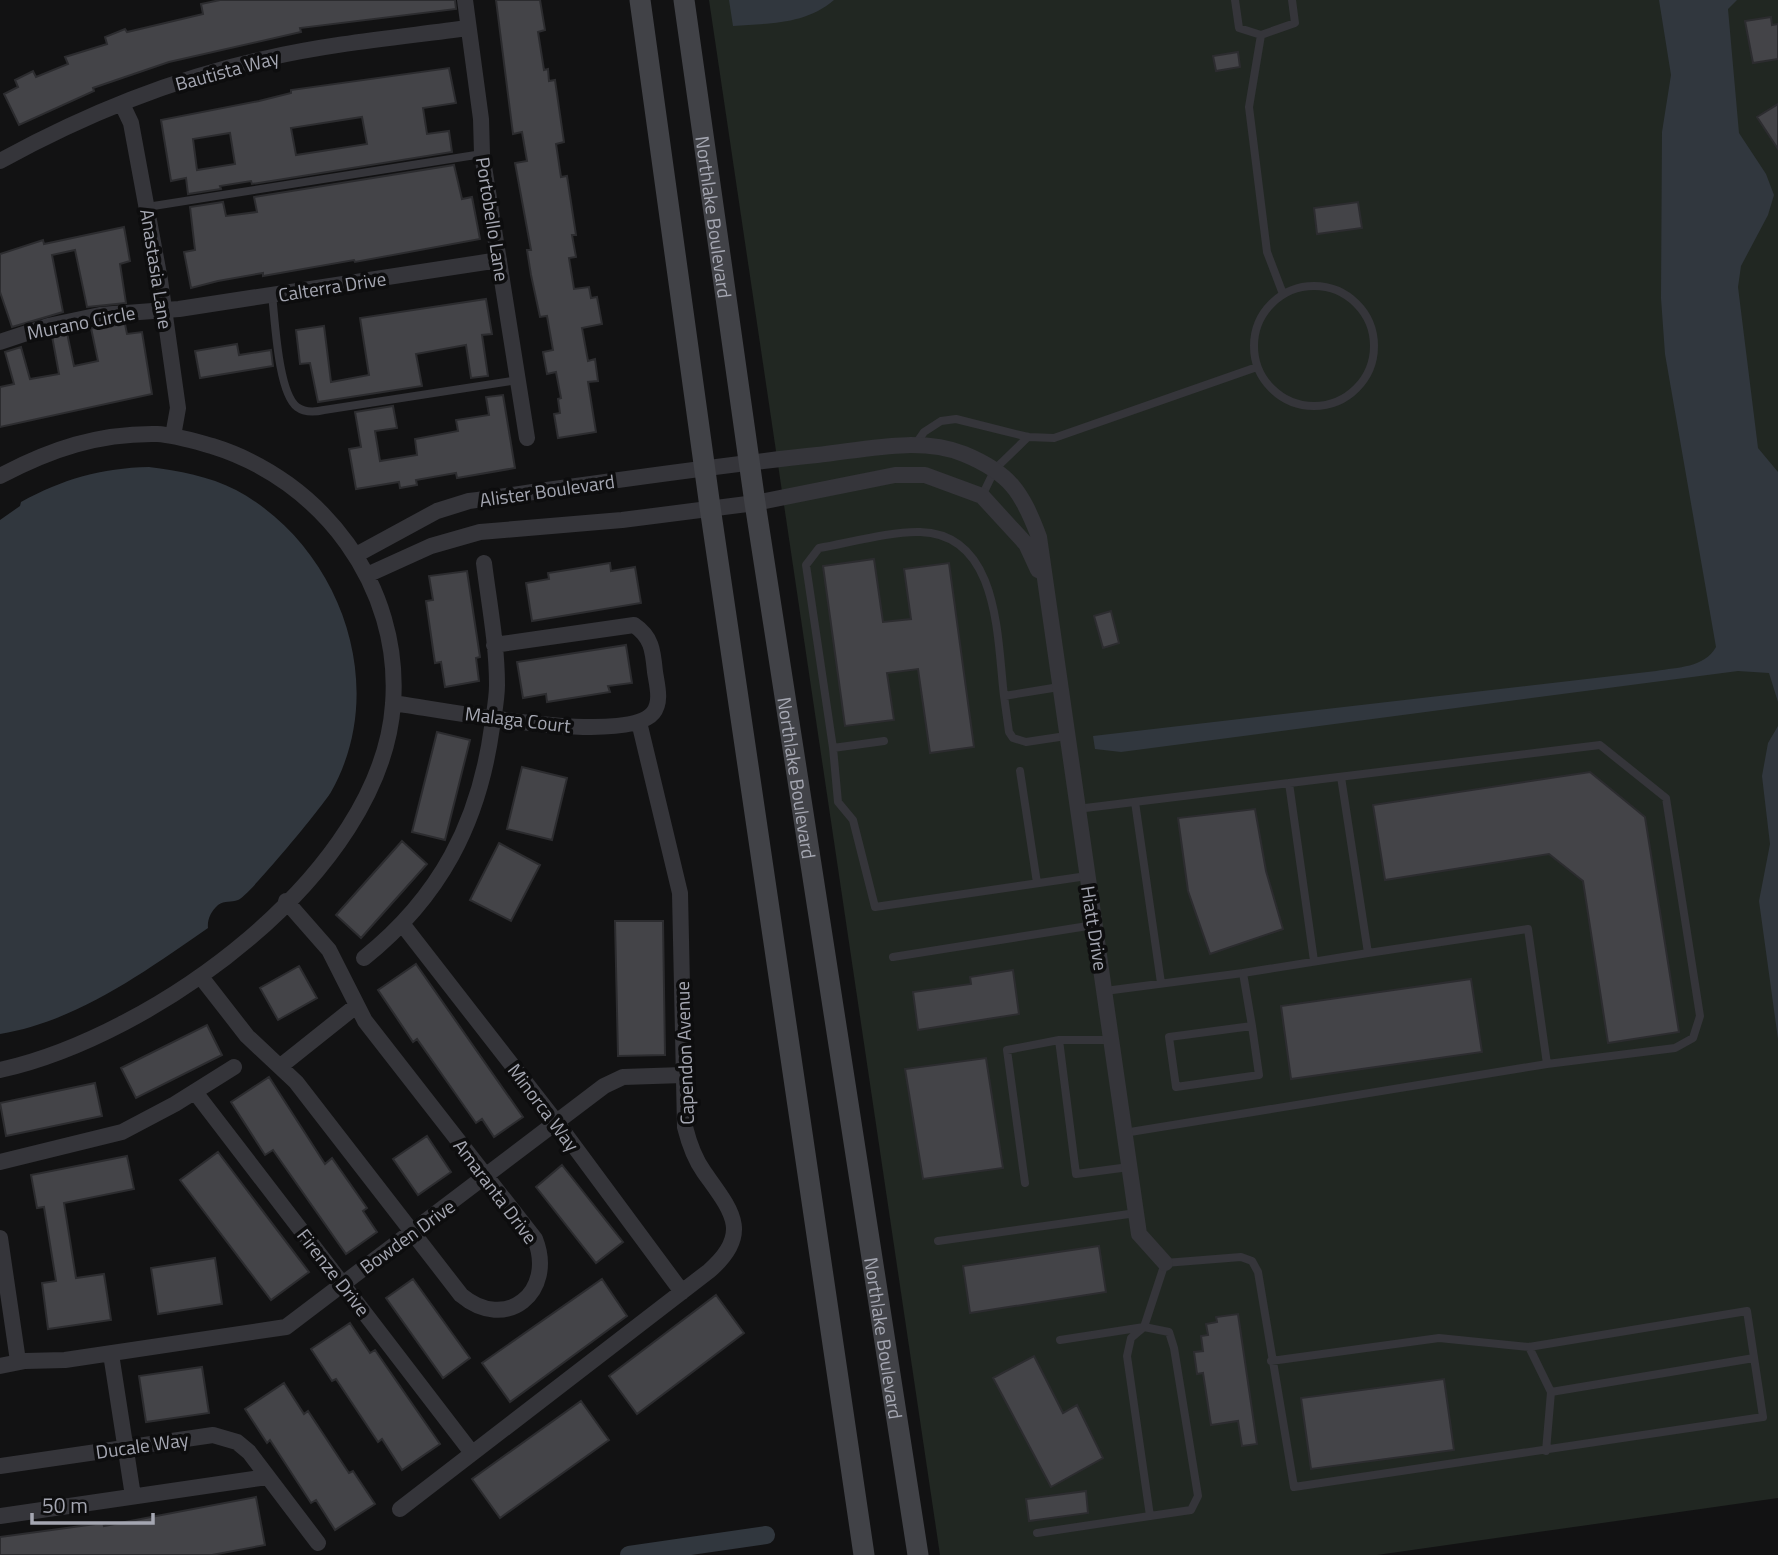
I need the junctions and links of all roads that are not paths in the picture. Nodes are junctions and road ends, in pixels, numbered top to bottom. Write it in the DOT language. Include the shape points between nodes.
graph roads {
  1 [pos="465,0"];
  2 [pos="640,0"];
  3 [pos="684,0"];
  4 [pos="1235,0"];
  5 [pos="1292,0"];
  6 [pos="468,28"];
  7 [pos="1261,35"];
  8 [pos="122,104"];
  9 [pos="482,154"];
  10 [pos="0,161"];
  11 [pos="147,207"];
  12 [pos="499,260"];
  13 [pos="1283,294"];
  14 [pos="272,295"];
  15 [pos="164,310"];
  16 [pos="0,342"];
  17 [pos="1257,367"];
  18 [pos="518,380"];
  19 [pos="173,436"];
  20 [pos="1028,437"];
  21 [pos="527,438"];
  22 [pos="915,445"];
  23 [pos="749,462"];
  24 [pos="705,469"];
  25 [pos="995,469"];
  26 [pos="0,476"];
  27 [pos="982,496"];
  28 [pos="755,503"];
  29 [pos="710,507"];
  30 [pos="484,563"];
  31 [pos="362,564"];
  32 [pos="1044,583"];
  33 [pos="494,645"];
  34 [pos="1059,687"];
  35 [pos="1004,696"];
  36 [pos="393,703"];
  37 [pos="493,716"];
  38 [pos="639,722"];
  39 [pos="1066,736"];
  40 [pos="884,741"];
  41 [pos="833,748"];
  42 [pos="1020,772"];
  43 [pos="1341,777"];
  44 [pos="1289,783"];
  45 [pos="1135,802"];
  46 [pos="1077,809"];
  47 [pos="1087,876"];
  48 [pos="1037,883"];
  49 [pos="286,901"];
  50 [pos="403,925"];
  51 [pos="1094,925"];
  52 [pos="1368,953"];
  53 [pos="893,957"];
  54 [pos="364,958"];
  55 [pos="1314,961"];
  56 [pos="1243,973"];
  57 [pos="201,977"];
  58 [pos="1161,984"];
  59 [pos="1105,991"];
  60 [pos="356,1006"];
  61 [pos="1252,1026"];
  62 [pos="1059,1040"];
  63 [pos="1111,1040"];
  64 [pos="282,1065"];
  65 [pos="1547,1065"];
  66 [pos="234,1067"];
  67 [pos="0,1070"];
  68 [pos="683,1075"];
  69 [pos="195,1092"];
  70 [pos="557,1123"];
  71 [pos="1124,1133"];
  72 [pos="0,1162"];
  73 [pos="1129,1167"];
  74 [pos="487,1177"];
  75 [pos="1025,1183"];
  76 [pos="1136,1213"];
  77 [pos="413,1233"];
  78 [pos="0,1238"];
  79 [pos="938,1241"];
  80 [pos="1165,1263"];
  81 [pos="343,1282"];
  82 [pos="682,1292"];
  83 [pos="1144,1327"];
  84 [pos="1060,1340"];
  85 [pos="1529,1347"];
  86 [pos="111,1354"];
  87 [pos="1754,1358"];
  88 [pos="1271,1361"];
  89 [pos="18,1362"];
  90 [pos="0,1366"];
  91 [pos="1551,1392"];
  92 [pos="126,1448"];
  93 [pos="1546,1451"];
  94 [pos="472,1453"];
  95 [pos="0,1466"];
  96 [pos="267,1477"];
  97 [pos="133,1496"];
  98 [pos="400,1509"];
  99 [pos="0,1516"];
  100 [pos="1150,1516"];
  101 [pos="1037,1533"];
  102 [pos="318,1543"];
  103 [pos="864,1555"];
  104 [pos="918,1555"];
  1 -- 6 [label="street, Portobello Lane"];
  2 -- 24 [label="main road"];
  3 -- 23 [label="main road, Northlake Boulevard"];
  4 -- 7 [label="lane" via="1239,28"];
  5 -- 7 [label="lane" via="1295,23"];
  6 -- 8 [label="street, Bautista Way" via="269,57"];
  6 -- 9 [label="street, Portobello Lane"];
  7 -- 13 [label="lane" via="1249,107 1267,252"];
  8 -- 10 [label="street, Bautista Way"];
  8 -- 11 [label="street, Anastasia Lane" via="131,122"];
  9 -- 11 [label="lane"];
  9 -- 12 [label="street, Portobello Lane"];
  11 -- 15 [label="street, Anastasia Lane"];
  12 -- 14 [label="street, Calterra Drive"];
  12 -- 18 [label="street, Portobello Lane"];
  13 -- 17 [label="lane" via="1263,314 1255,334"];
  13 -- 17 [label="lane" via="1314,286 1333,289 1354,302 1373,338 1371,363 1361,383 1344,398 1310,407 1281,397"];
  14 -- 15 [label="street, Calterra Drive"];
  14 -- 18 [label="lane" via="286,390 296,407 304,410 324,411"];
  15 -- 16 [label="street, Murano Circle" via="74,320"];
  15 -- 19 [label="street, Anastasia Lane" via="178,408"];
  17 -- 20 [label="lane" via="1054,438"];
  18 -- 21 [label="street, Portobello Lane"];
  19 -- 26 [label="street" via="137,435 77,443 42,454"];
  19 -- 31 [label="street" via="234,454 293,486 331,522"];
  20 -- 22 [label="lane" via="956,419 940,421"];
  20 -- 25 [label="lane"];
  22 -- 23 [label="street, Hiatt Drive"];
  22 -- 25 [label="street, Hiatt Drive" via="962,453"];
  23 -- 24 [label="street, Alister Boulevard"];
  23 -- 28 [label="main road, Northlake Boulevard"];
  24 -- 29 [label="main road"];
  24 -- 31 [label="street, Alister Boulevard" via="452,505"];
  25 -- 27 [label="lane"];
  25 -- 32 [label="street, Hiatt Drive" via="1010,480 1027,505 1039,537"];
  27 -- 28 [label="street, Hiatt Drive" via="925,475 895,475"];
  27 -- 32 [label="street, Hiatt Drive" via="1026,544"];
  28 -- 29 [label="street, Alister Boulevard"];
  28 -- 104 [label="main road, Northlake Boulevard"];
  29 -- 31 [label="street, Alister Boulevard" via="480,532"];
  29 -- 103 [label="main road"];
  30 -- 33 [label="street"];
  31 -- 36 [label="street" via="387,630"];
  32 -- 34 [label="street, Hiatt Drive"];
  33 -- 37 [label="street" via="497,688"];
  33 -- 38 [label="street" via="634,625 650,641 658,694 655,710"];
  34 -- 35 [label="lane"];
  34 -- 39 [label="street, Hiatt Drive"];
  35 -- 39 [label="lane" via="1013,738 1026,742"];
  35 -- 41 [label="lane" via="990,587 965,550 942,536 919,532 819,548 806,565"];
  36 -- 37 [label="street, Malaga Court"];
  36 -- 49 [label="street" via="384,754 365,800 331,853"];
  37 -- 38 [label="street, Malaga Court" via="555,727"];
  37 -- 50 [label="street" via="480,788 458,845 428,895"];
  38 -- 68 [label="street, Capendon Avenue" via="680,893"];
  39 -- 46 [label="street, Hiatt Drive"];
  40 -- 41 [label="lane"];
  41 -- 48 [label="lane" via="838,802 853,820 874,907"];
  42 -- 48 [label="lane"];
  43 -- 44 [label="lane"];
  43 -- 52 [label="lane"];
  43 -- 65 [label="lane" via="1600,745 1666,798 1700,1016 1693,1038 1675,1048"];
  44 -- 45 [label="lane"];
  44 -- 55 [label="lane"];
  45 -- 46 [label="lane"];
  45 -- 58 [label="lane"];
  46 -- 47 [label="street, Hiatt Drive"];
  47 -- 48 [label="lane"];
  47 -- 51 [label="street, Hiatt Drive"];
  49 -- 57 [label="street"];
  49 -- 60 [label="street, Amaranta Drive" via="329,950"];
  50 -- 54 [label="street"];
  50 -- 70 [label="street, Minorca Way"];
  51 -- 53 [label="lane"];
  51 -- 59 [label="street, Hiatt Drive"];
  52 -- 55 [label="lane"];
  52 -- 65 [label="lane" via="1528,929"];
  55 -- 56 [label="lane"];
  56 -- 58 [label="lane"];
  56 -- 61 [label="lane"];
  57 -- 64 [label="street, Amaranta Drive" via="247,1036"];
  57 -- 67 [label="street" via="122,1025 63,1052"];
  58 -- 59 [label="lane"];
  59 -- 63 [label="street, Hiatt Drive"];
  60 -- 64 [label="street"];
  60 -- 74 [label="street, Amaranta Drive"];
  61 -- 61 [label="lane" via="1168,1037 1176,1087 1259,1076"];
  62 -- 63 [label="lane"];
  62 -- 73 [label="lane" via="1076,1174"];
  62 -- 75 [label="lane" via="1007,1050"];
  63 -- 71 [label="street, Hiatt Drive"];
  64 -- 77 [label="street, Amaranta Drive"];
  65 -- 71 [label="lane"];
  66 -- 69 [label="street"];
  68 -- 70 [label="street, Bowden Drive" via="613,1080"];
  68 -- 82 [label="street, Capendon Avenue" via="688,1141 730,1207 735,1229 721,1261"];
  69 -- 72 [label="street" via="122,1132"];
  69 -- 81 [label="street, Firenze Drive"];
  70 -- 74 [label="street, Bowden Drive"];
  70 -- 82 [label="street, Minorca Way"];
  71 -- 73 [label="street, Hiatt Drive"];
  73 -- 76 [label="street, Hiatt Drive"];
  74 -- 77 [label="street, Bowden Drive"];
  74 -- 77 [label="street, Amaranta Drive" via="539,1248 539,1278 520,1303 491,1310 472,1304"];
  76 -- 79 [label="lane"];
  76 -- 80 [label="street, Hiatt Drive" via="1139,1234"];
  77 -- 81 [label="street, Bowden Drive"];
  78 -- 89 [label="street"];
  80 -- 83 [label="lane"];
  80 -- 88 [label="lane" via="1241,1257 1252,1261 1258,1272"];
  81 -- 86 [label="street, Bowden Drive" via="286,1327"];
  81 -- 94 [label="street, Firenze Drive"];
  82 -- 94 [label="street, Capendon Avenue"];
  83 -- 84 [label="lane"];
  83 -- 100 [label="lane" via="1131,1338 1127,1356"];
  83 -- 100 [label="lane" via="1168,1332 1174,1348 1198,1496 1191,1510"];
  85 -- 87 [label="lane" via="1747,1311"];
  85 -- 88 [label="lane" via="1440,1338"];
  85 -- 91 [label="lane"];
  86 -- 89 [label="street, Bowden Drive"];
  86 -- 92 [label="street"];
  87 -- 91 [label="lane"];
  87 -- 93 [label="lane" via="1763,1417"];
  88 -- 93 [label="lane" via="1294,1487"];
  89 -- 90 [label="street, Bowden Drive"];
  91 -- 93 [label="lane"];
  92 -- 95 [label="street, Ducale Way"];
  92 -- 96 [label="street, Ducale Way" via="224,1436 248,1452"];
  92 -- 97 [label="street"];
  94 -- 98 [label="street, Capendon Avenue"];
  96 -- 97 [label="street"];
  96 -- 102 [label="street, Ducale Way"];
  97 -- 99 [label="street"];
  100 -- 101 [label="lane"];
}
